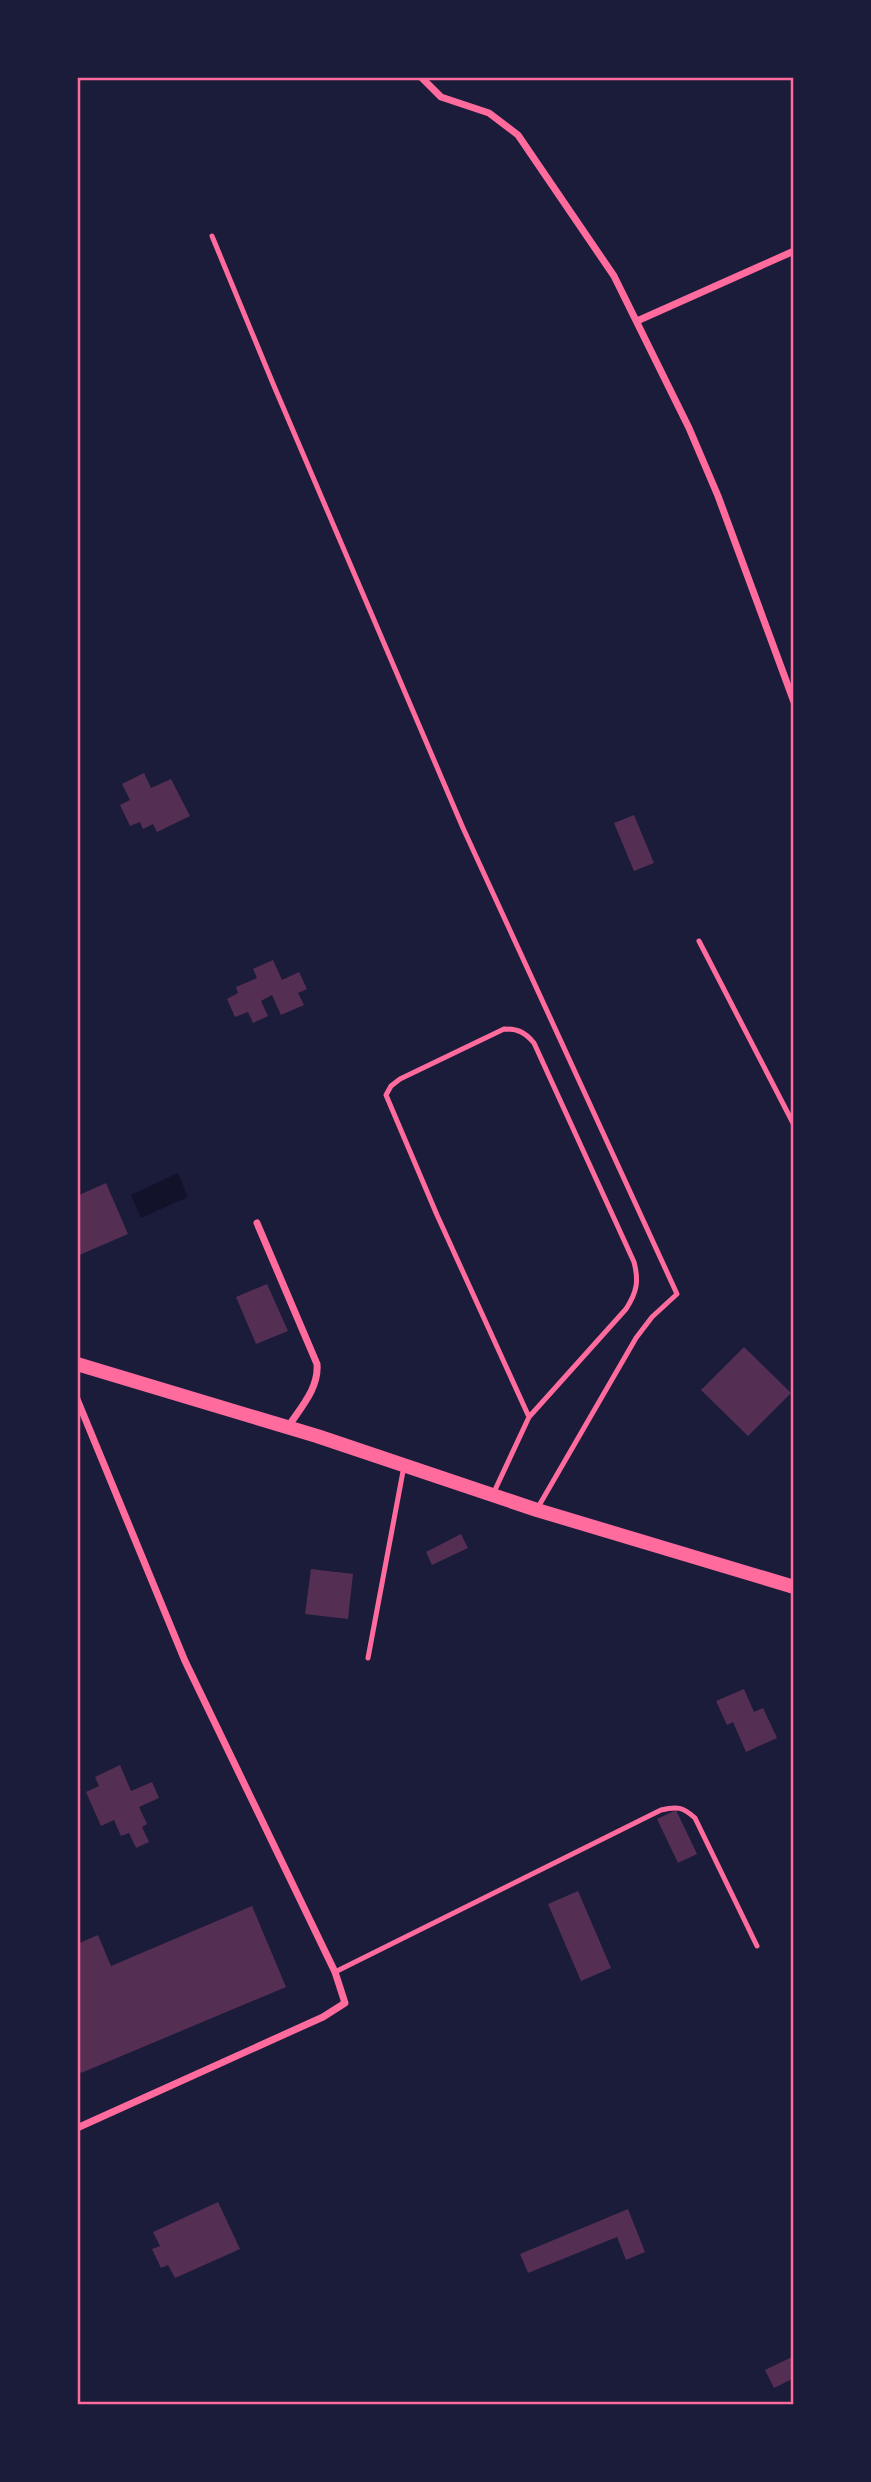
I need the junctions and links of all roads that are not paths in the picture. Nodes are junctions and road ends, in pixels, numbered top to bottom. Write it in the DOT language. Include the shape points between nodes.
graph roads {
  1 [pos="421,77"];
  2 [pos="212,236"];
  3 [pos="794,251"];
  4 [pos="637,321"];
  5 [pos="794,702"];
  6 [pos="699,941"];
  7 [pos="794,1125"];
  8 [pos="257,1223"];
  9 [pos="77,1364"];
  10 [pos="77,1399"];
  11 [pos="529,1417"];
  12 [pos="288,1427"];
  13 [pos="404,1466"];
  14 [pos="493,1495"];
  15 [pos="537,1510"];
  16 [pos="794,1587"];
  17 [pos="368,1658"];
  18 [pos="757,1946"];
  19 [pos="335,1972"];
  20 [pos="77,2128"];
  1 -- 4 [label="street" via="441,97 489,113 518,135 614,276"];
  2 -- 15 [label="lane" via="463,828 677,1294 636,1338"];
  3 -- 4 [label="street"];
  4 -- 5 [label="street" via="718,496"];
  6 -- 7 [label="lane"];
  8 -- 12 [label="street" via="317,1364 313,1388"];
  9 -- 12 [label="main road"];
  10 -- 19 [label="street" via="185,1661"];
  11 -- 11 [label="lane" via="626,1309 636,1294 638,1278 534,1043 516,1029 504,1029 400,1079 386,1095"];
  11 -- 14 [label="lane"];
  12 -- 13 [label="main road"];
  13 -- 14 [label="main road"];
  13 -- 17 [label="lane"];
  14 -- 15 [label="main road"];
  15 -- 16 [label="main road"];
  18 -- 19 [label="lane" via="695,1818 675,1806"];
  19 -- 20 [label="street" via="345,2003 335,2010"];
}
